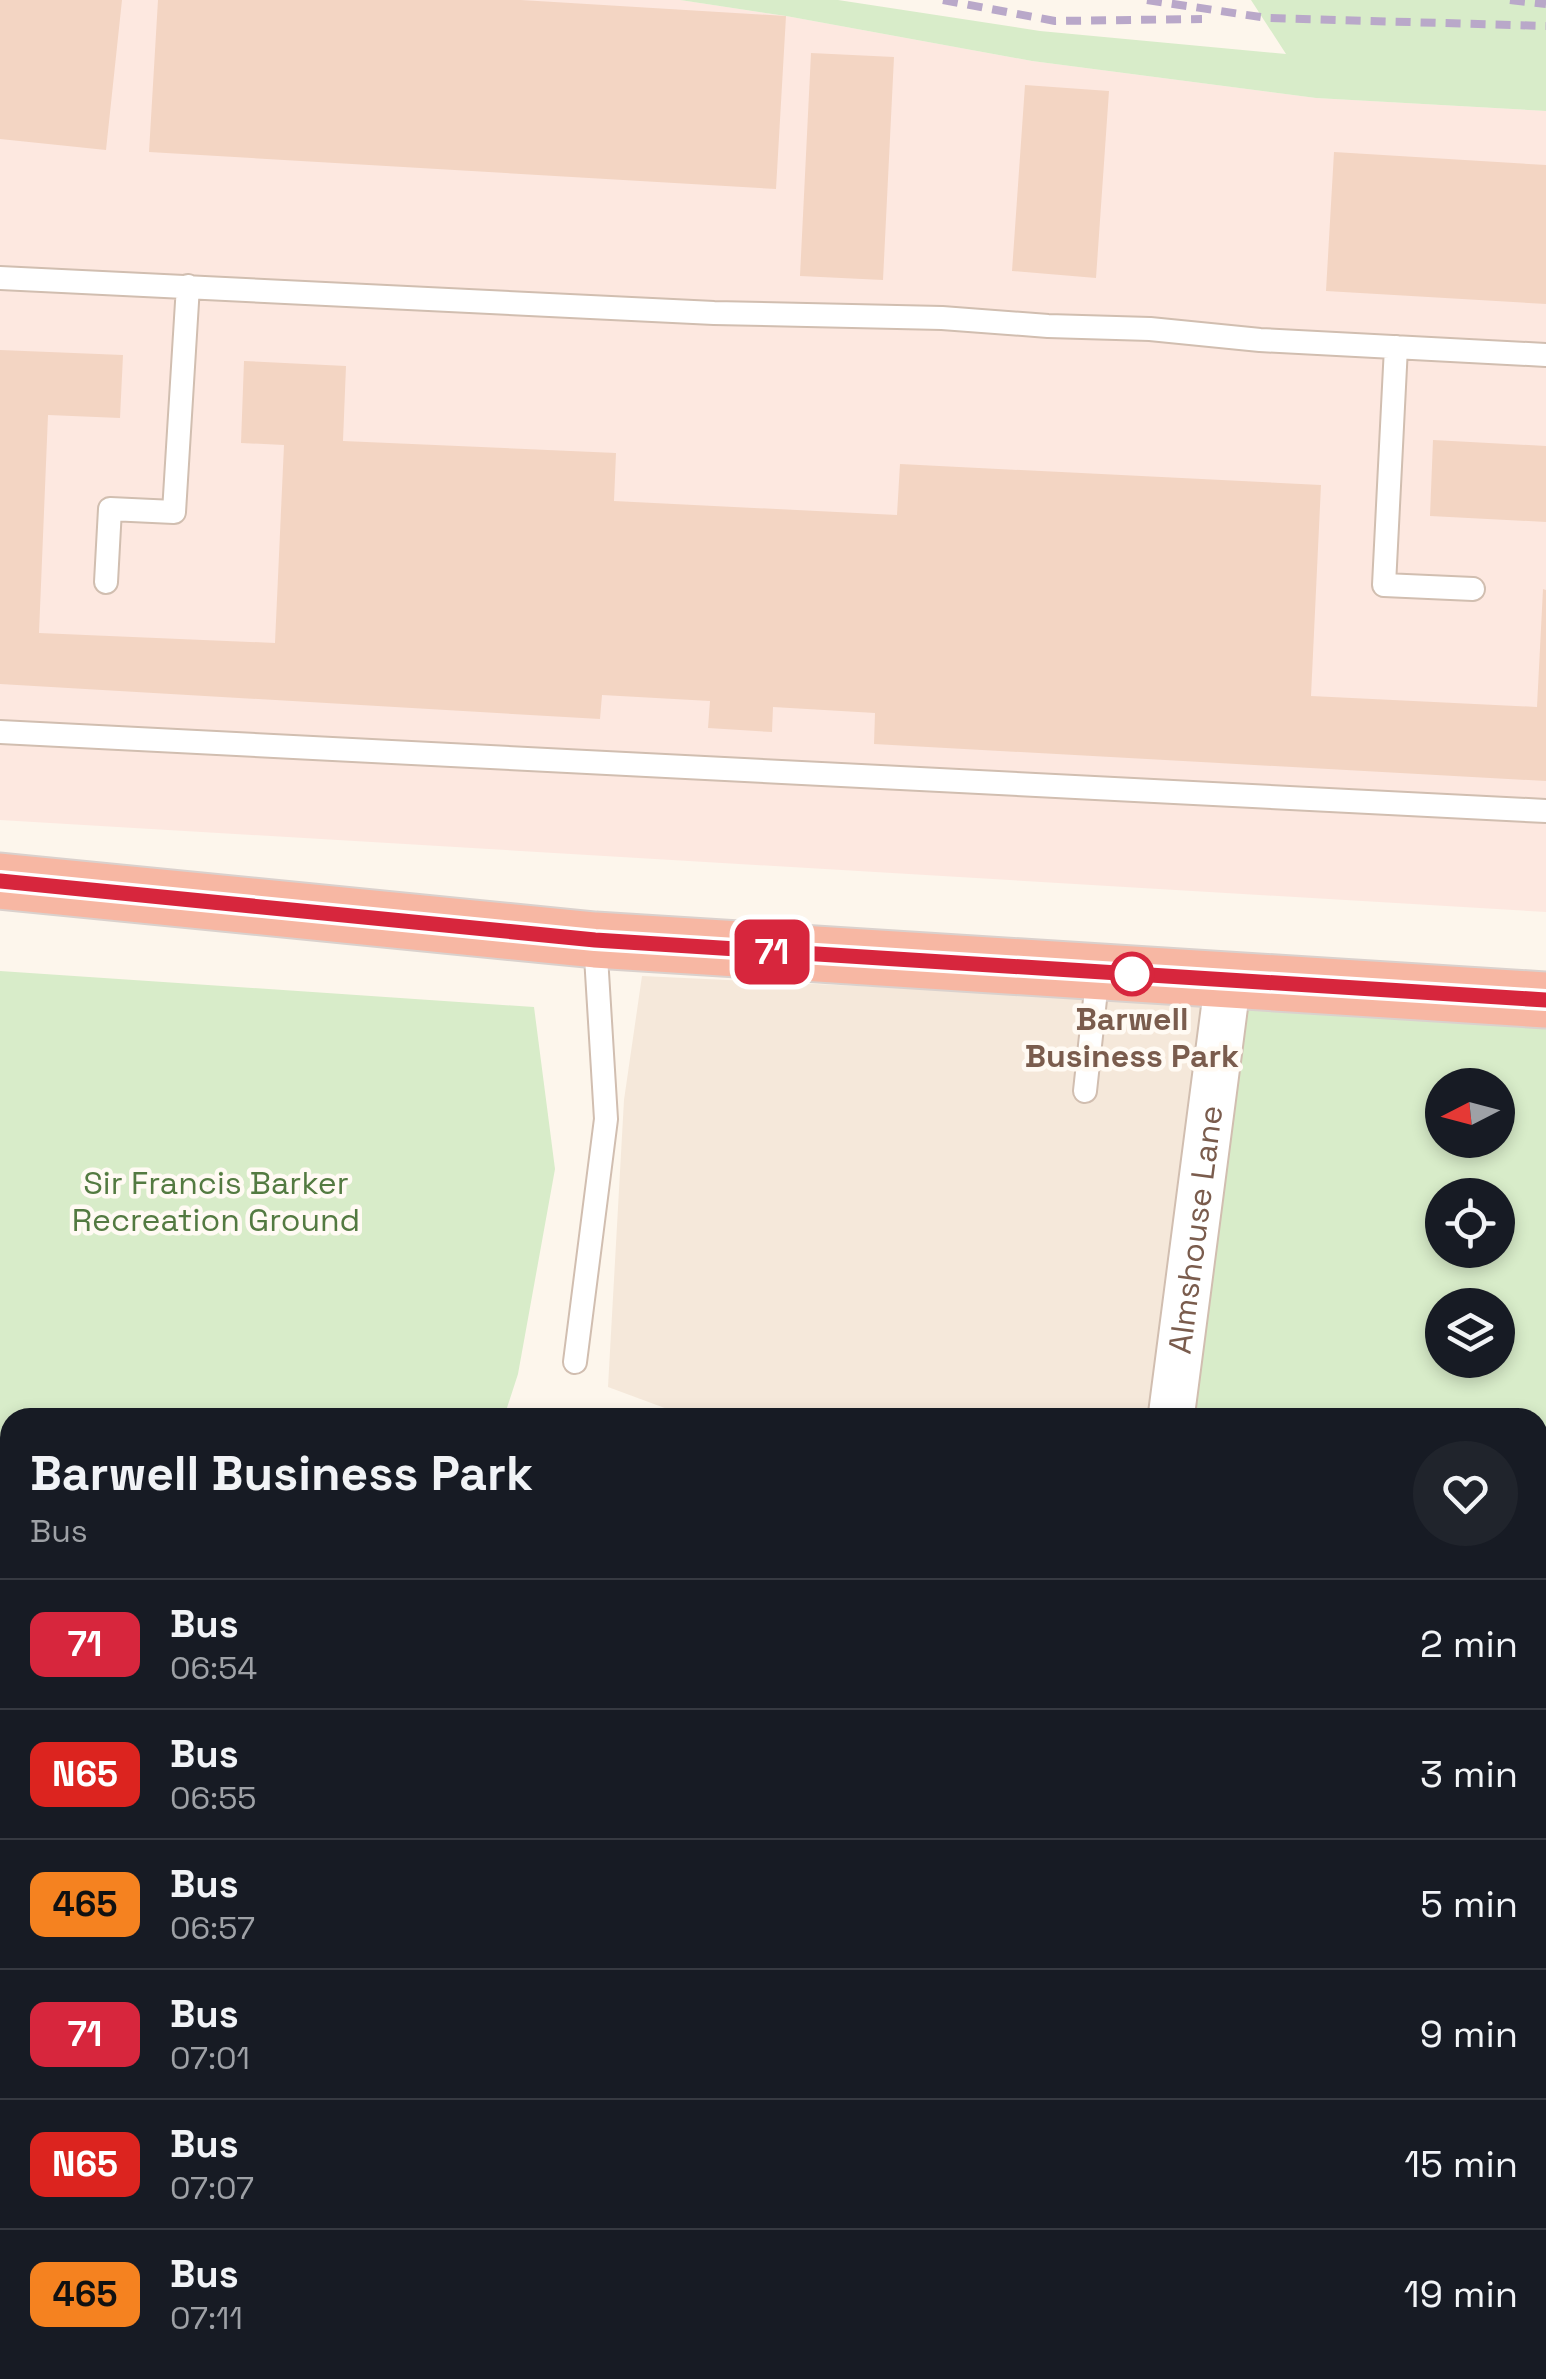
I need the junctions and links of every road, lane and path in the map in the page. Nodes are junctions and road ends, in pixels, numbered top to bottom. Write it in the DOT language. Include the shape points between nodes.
graph roads {
  1 [pos="0,278"];
  2 [pos="188,286"];
  3 [pos="1396,347"];
  4 [pos="1546,355"];
  5 [pos="106,582"];
  6 [pos="1473,589"];
  7 [pos="0,732"];
  8 [pos="1546,811"];
  9 [pos="0,882"];
  10 [pos="595,940"];
  11 [pos="1098,972"];
  12 [pos="1228,980"];
  13 [pos="1546,1000"];
  14 [pos="1085,1091"];
  15 [pos="574,1362"];
  16 [pos="1172,1408"];
  1 -- 2 [label="lane"];
  2 -- 3 [label="lane" via="942,318"];
  2 -- 5 [label="lane" via="174,512 110,509"];
  3 -- 4 [label="lane"];
  3 -- 6 [label="lane" via="1384,586"];
  7 -- 8 [label="lane"];
  9 -- 10 [label="highway"];
  10 -- 11 [label="highway"];
  10 -- 15 [label="lane" via="606,1119"];
  11 -- 12 [label="highway"];
  11 -- 14 [label="lane"];
  12 -- 13 [label="highway"];
  12 -- 16 [label="street, Almshouse Lane"];
}
